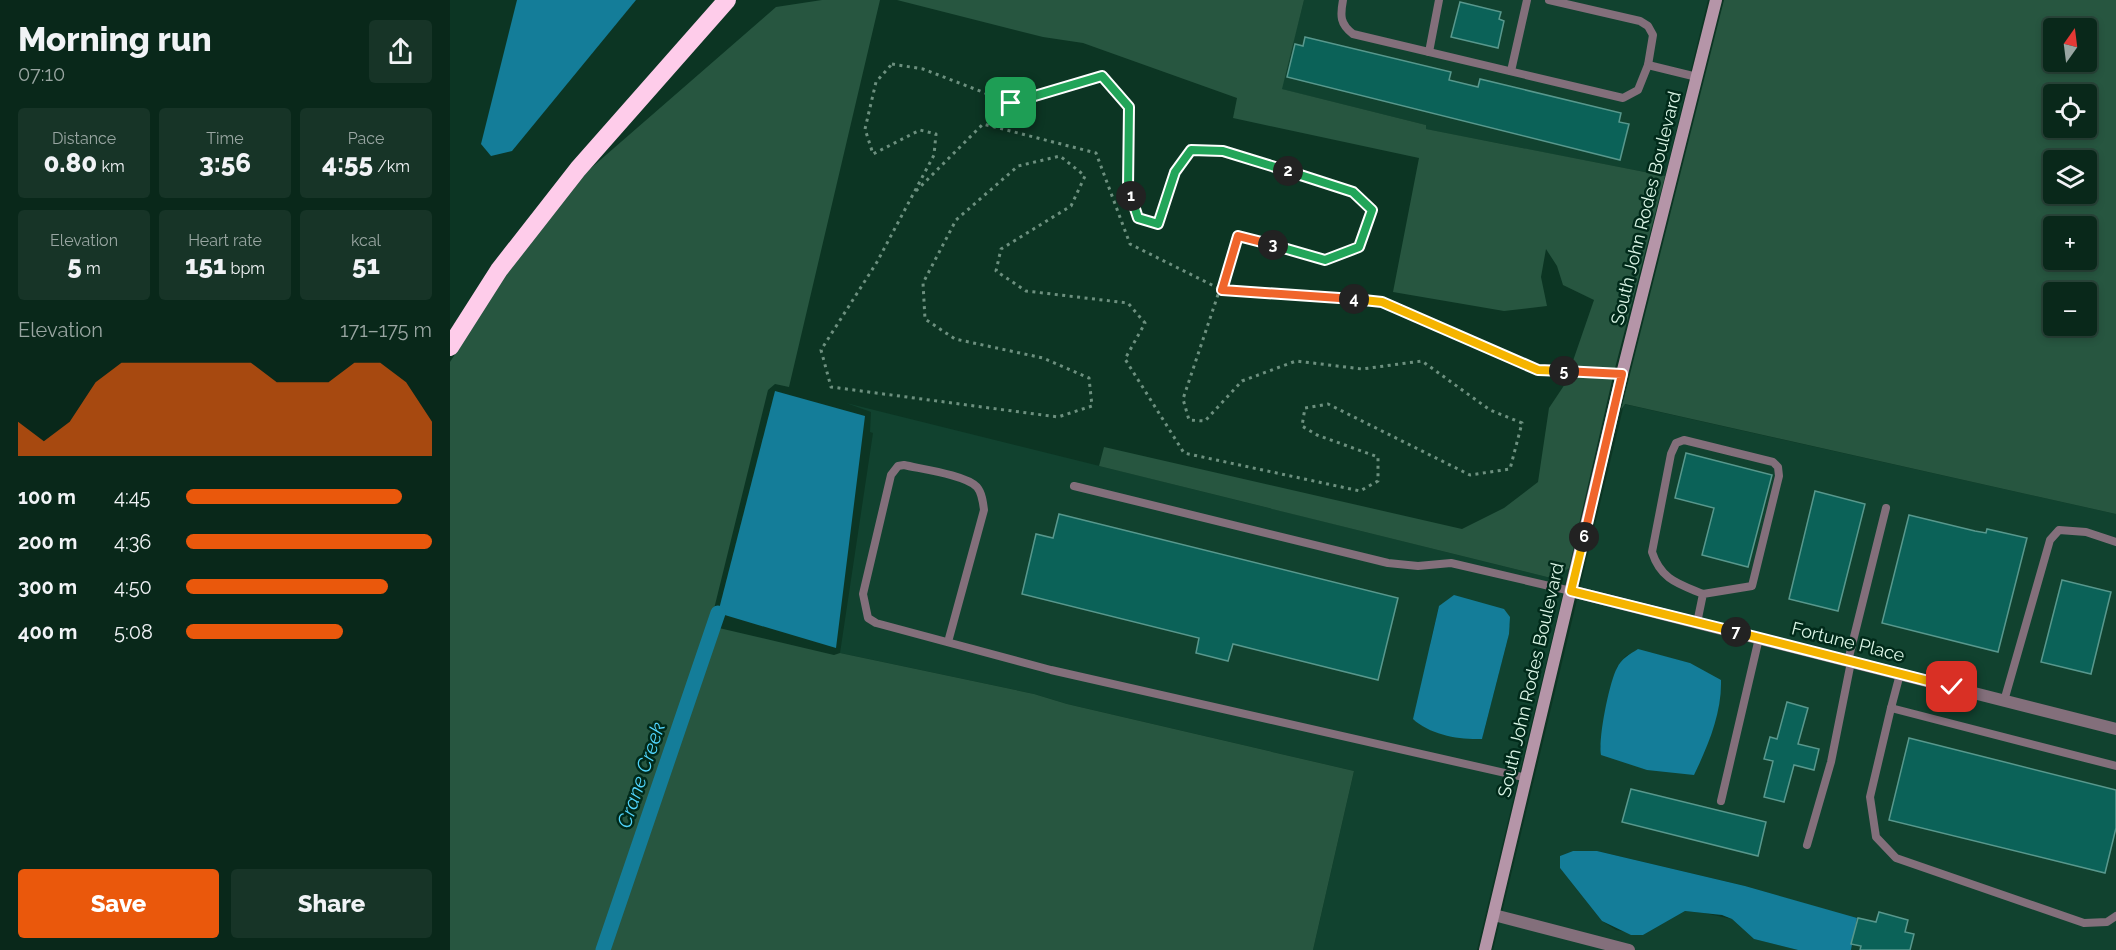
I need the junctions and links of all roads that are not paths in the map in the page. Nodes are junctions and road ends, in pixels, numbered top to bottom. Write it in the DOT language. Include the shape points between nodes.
graph roads {
  1 [pos="727,0"];
  2 [pos="1343,0"];
  3 [pos="1439,0"];
  4 [pos="1527,0"];
  5 [pos="1549,0"];
  6 [pos="1716,0"];
  7 [pos="1429,52"];
  8 [pos="1648,65"];
  9 [pos="1511,71"];
  10 [pos="1697,77"];
  11 [pos="450,347"];
  12 [pos="1074,486"];
  13 [pos="1886,508"];
  14 [pos="2116,542"];
  15 [pos="1571,591"];
  16 [pos="1703,594"];
  17 [pos="1697,623"];
  18 [pos="1759,638"];
  19 [pos="948,642"];
  20 [pos="1850,661"];
  21 [pos="1900,674"];
  22 [pos="2004,700"];
  23 [pos="1891,708"];
  24 [pos="2116,729"];
  25 [pos="2116,766"];
  26 [pos="1527,778"];
  27 [pos="1721,801"];
  28 [pos="1807,845"];
  29 [pos="1494,915"];
  30 [pos="2116,916"];
  31 [pos="1485,950"];
  32 [pos="1629,950"];
  1 -- 11 [label="highway" via="578,169 499,270"];
  2 -- 7 [label="lane" via="1343,26 1353,34"];
  3 -- 7 [label="lane"];
  4 -- 9 [label="lane"];
  5 -- 8 [label="lane" via="1648,26 1653,35"];
  6 -- 10 [label="main road, South John Rodes Boulevard"];
  7 -- 9 [label="lane"];
  8 -- 9 [label="lane" via="1638,90 1623,98"];
  8 -- 10 [label="lane"];
  10 -- 15 [label="main road, South John Rodes Boulevard"];
  12 -- 15 [label="lane" via="1388,563 1451,563"];
  13 -- 20 [label="lane"];
  14 -- 22 [label="lane" via="2086,532 2059,530 2050,540"];
  15 -- 17 [label="street, Fortune Place"];
  15 -- 26 [label="main road, South John Rodes Boulevard"];
  16 -- 16 [label="lane" via="1752,586 1779,476 1773,462 1684,440 1676,443 1671,454 1652,552 1657,568 1673,581"];
  16 -- 17 [label="lane"];
  17 -- 18 [label="street, Fortune Place"];
  18 -- 20 [label="street, Fortune Place"];
  18 -- 27 [label="lane"];
  19 -- 19 [label="lane" via="876,623 864,609 863,594 891,475 898,466 964,480 977,487 982,497 984,510"];
  19 -- 26 [label="lane" via="1051,670"];
  20 -- 21 [label="street, Fortune Place"];
  20 -- 28 [label="lane" via="1831,762"];
  21 -- 22 [label="street, Fortune Place"];
  21 -- 23 [label="lane"];
  22 -- 24 [label="street, Fortune Place"];
  23 -- 25 [label="lane"];
  23 -- 30 [label="lane" via="1870,797 1876,837 1896,858 2084,923 2107,922"];
  26 -- 29 [label="main road, South John Rodes Boulevard"];
  29 -- 31 [label="main road, South John Rodes Boulevard"];
  29 -- 32 [label="street"];
}
